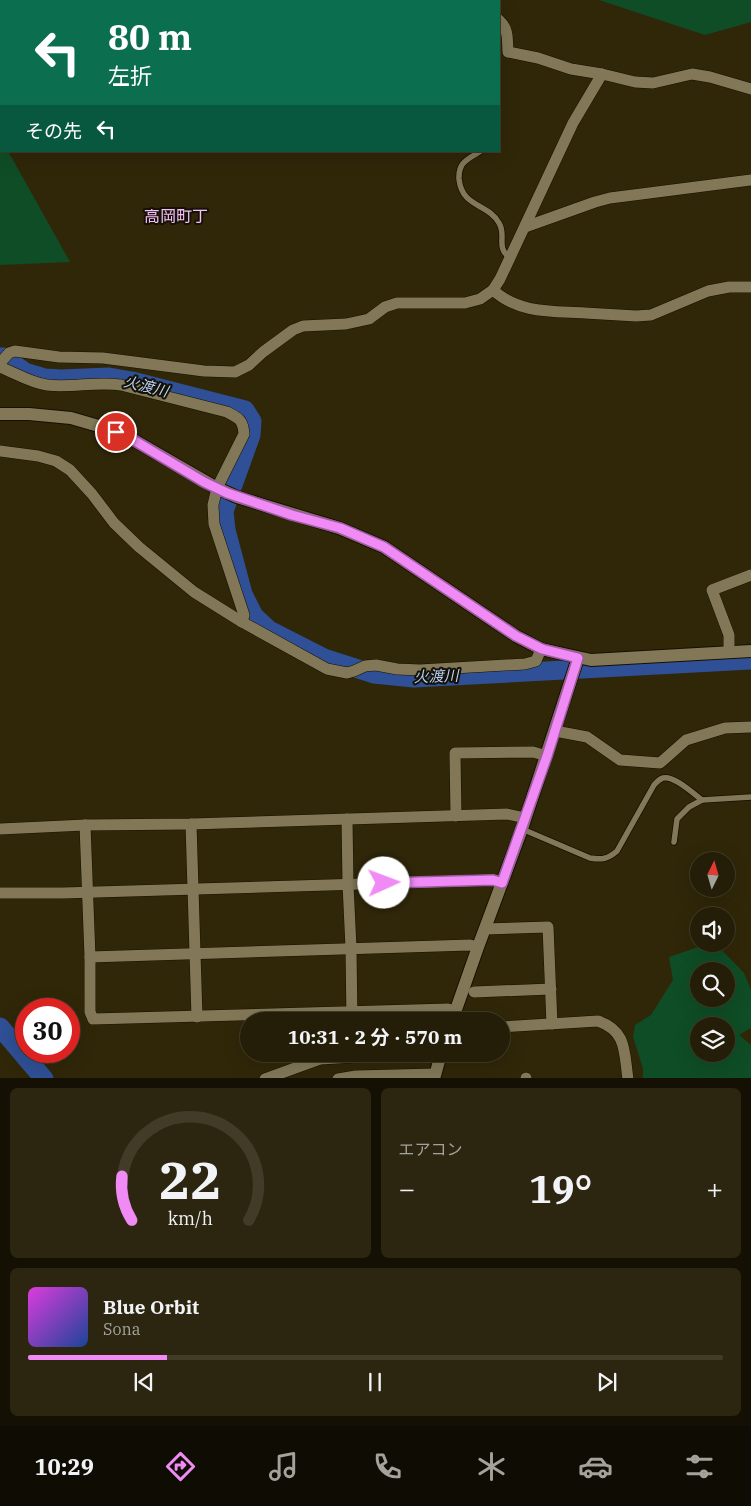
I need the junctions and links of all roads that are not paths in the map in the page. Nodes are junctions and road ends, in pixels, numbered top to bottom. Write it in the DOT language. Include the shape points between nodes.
graph roads {
  1 [pos="500,21"];
  2 [pos="602,74"];
  3 [pos="751,89"];
  4 [pos="479,152"];
  5 [pos="751,180"];
  6 [pos="525,227"];
  7 [pos="510,259"];
  8 [pos="751,287"];
  9 [pos="493,290"];
  10 [pos="2,362"];
  11 [pos="0,414"];
  12 [pos="0,451"];
  13 [pos="217,488"];
  14 [pos="751,575"];
  15 [pos="242,622"];
  16 [pos="542,649"];
  17 [pos="751,651"];
  18 [pos="729,652"];
  19 [pos="576,666"];
  20 [pos="751,727"];
  21 [pos="555,731"];
  22 [pos="547,756"];
  23 [pos="751,797"];
  24 [pos="702,800"];
  25 [pos="456,816"];
  26 [pos="347,819"];
  27 [pos="524,823"];
  28 [pos="191,824"];
  29 [pos="85,826"];
  30 [pos="0,829"];
  31 [pos="674,842"];
  32 [pos="502,883"];
  33 [pos="348,884"];
  34 [pos="193,888"];
  35 [pos="0,893"];
  36 [pos="63,893"];
  37 [pos="87,893"];
  38 [pos="0,900"];
  39 [pos="485,929"];
  40 [pos="478,947"];
  41 [pos="351,948"];
  42 [pos="195,952"];
  43 [pos="90,957"];
  44 [pos="551,989"];
  45 [pos="474,992"];
  46 [pos="352,1012"];
  47 [pos="407,1012"];
  48 [pos="451,1012"];
  49 [pos="455,1012"];
  50 [pos="197,1017"];
  51 [pos="240,1017"];
  52 [pos="552,1024"];
  53 [pos="510,1026"];
  54 [pos="311,1062"];
  55 [pos="355,1062"];
  56 [pos="438,1062"];
  57 [pos="356,1076"];
  58 [pos="434,1076"];
  59 [pos="265,1078"];
  60 [pos="338,1078"];
  61 [pos="628,1078"];
  1 -- 2 [label="street" via="507,31 504,51"];
  2 -- 3 [label="street" via="653,83 692,74"];
  2 -- 6 [label="street" via="573,123"];
  4 -- 7 [label="lane" via="460,167 460,188 468,199 498,221 501,247"];
  5 -- 6 [label="street" via="610,198"];
  6 -- 7 [label="street"];
  7 -- 9 [label="street"];
  8 -- 9 [label="street" via="708,291 651,315 636,316 545,312 510,303"];
  9 -- 10 [label="street" via="480,299 465,303 397,303 369,319 346,324 303,326 235,372 15,351"];
  10 -- 13 [label="street" via="24,378 45,385 121,385 227,412 239,418 244,434"];
  11 -- 13 [label="street" via="71,418 102,427 130,438"];
  12 -- 15 [label="street" via="38,456 70,470 114,523 139,547 194,592"];
  13 -- 15 [label="street" via="213,505 214,524 244,615"];
  13 -- 16 [label="street" via="340,528 384,547 516,636"];
  14 -- 18 [label="street" via="712,590 729,634"];
  15 -- 16 [label="street" via="327,669 347,672 376,665 420,670 525,664 536,661"];
  16 -- 19 [label="street"];
  17 -- 18 [label="street"];
  18 -- 19 [label="street" via="591,660"];
  19 -- 21 [label="street"];
  20 -- 21 [label="street" via="725,728 686,740 660,763 620,760 588,737"];
  21 -- 22 [label="street"];
  22 -- 25 [label="street" via="532,752 455,753"];
  22 -- 27 [label="street"];
  23 -- 24 [label="lane"];
  24 -- 27 [label="lane" via="672,778 658,780 617,851 610,858 601,860 590,858"];
  24 -- 31 [label="lane" via="676,819"];
  25 -- 26 [label="street"];
  25 -- 27 [label="street" via="507,814"];
  26 -- 28 [label="street"];
  26 -- 33 [label="street"];
  27 -- 32 [label="street"];
  28 -- 29 [label="street"];
  28 -- 34 [label="street"];
  29 -- 30 [label="street"];
  29 -- 37 [label="street"];
  32 -- 33 [label="street" via="493,880"];
  32 -- 39 [label="street"];
  33 -- 34 [label="street"];
  33 -- 41 [label="street"];
  34 -- 37 [label="street"];
  34 -- 42 [label="street"];
  35 -- 36 [label="street"];
  36 -- 37 [label="street"];
  36 -- 38 [label="street" via="52,899"];
  37 -- 43 [label="street"];
  39 -- 40 [label="street"];
  39 -- 44 [label="street" via="548,927"];
  40 -- 41 [label="street"];
  40 -- 49 [label="street"];
  41 -- 42 [label="street"];
  41 -- 46 [label="street"];
  42 -- 43 [label="street"];
  42 -- 50 [label="street"];
  43 -- 50 [label="street" via="90,1012 93,1019"];
  44 -- 45 [label="street"];
  44 -- 52 [label="street"];
  47 -- 48 [label="street" via="448,1009"];
  50 -- 51 [label="street"];
  52 -- 53 [label="street"];
  52 -- 61 [label="street" via="598,1021 607,1024 622,1040"];
  54 -- 59 [label="street"];
  55 -- 57 [label="street"];
  56 -- 58 [label="street"];
  57 -- 58 [label="street"];
  57 -- 60 [label="street"];
}
